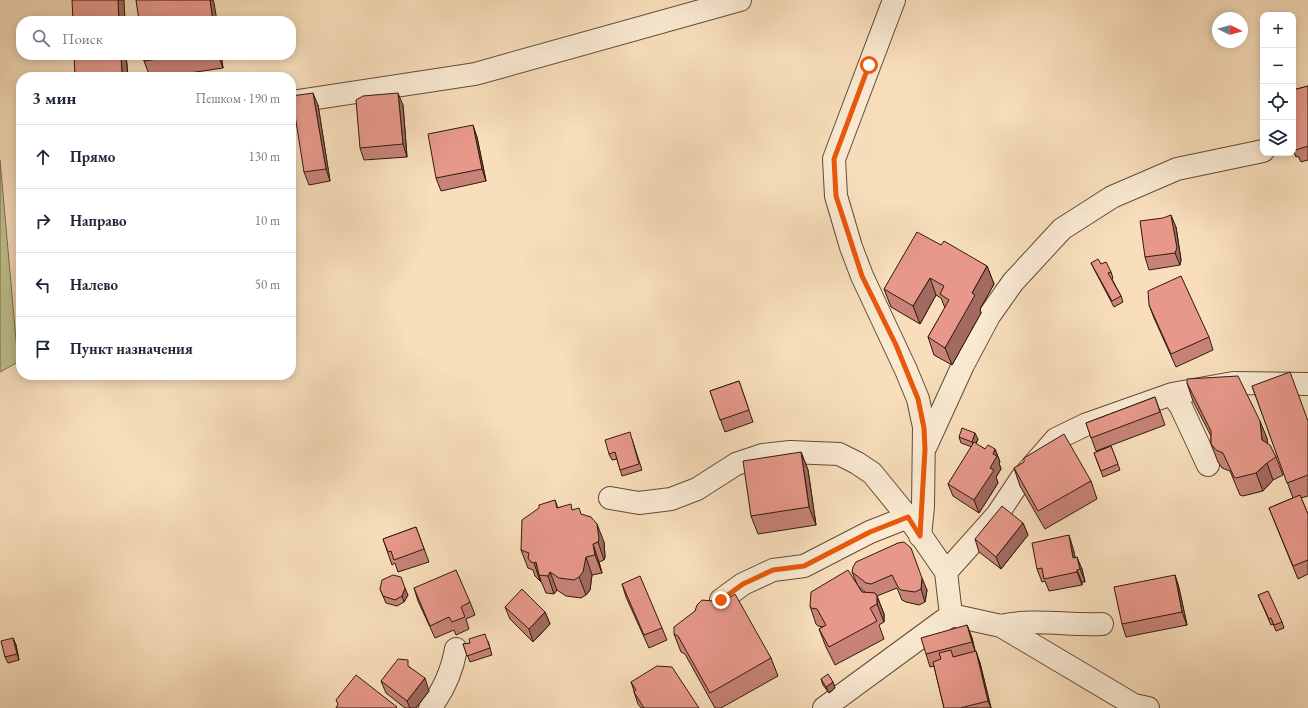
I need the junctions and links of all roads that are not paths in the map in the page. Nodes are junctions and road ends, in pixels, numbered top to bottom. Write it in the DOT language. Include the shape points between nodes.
graph roads {
  1 [pos="740,0"];
  2 [pos="894,0"];
  3 [pos="296,101"];
  4 [pos="1260,152"];
  5 [pos="1308,384"];
  6 [pos="1172,394"];
  7 [pos="925,449"];
  8 [pos="1208,465"];
  9 [pos="610,498"];
  10 [pos="908,517"];
  11 [pos="920,536"];
  12 [pos="946,572"];
  13 [pos="721,600"];
  14 [pos="951,615"];
  15 [pos="1102,624"];
  16 [pos="1001,626"];
  17 [pos="456,649"];
  18 [pos="430,708"];
  19 [pos="824,708"];
  20 [pos="1148,708"];
  1 -- 3 [label="street" via="475,74"];
  2 -- 7 [label="street" via="834,159 836,196 862,276 896,345 918,399"];
  4 -- 7 [label="street" via="1178,169 1112,197 1062,229 1013,282 989,316 942,409"];
  5 -- 6 [label="street" via="1233,383"];
  6 -- 8 [label="street" via="1181,407"];
  6 -- 12 [label="street" via="1086,424 1056,439 1021,479 997,515"];
  7 -- 11 [label="street"];
  9 -- 10 [label="street" via="639,503 671,499 697,489 736,464 763,455 790,452 839,454 872,473"];
  10 -- 11 [label="street"];
  10 -- 13 [label="street" via="870,532 804,566 773,570 743,584"];
  11 -- 12 [label="street"];
  12 -- 14 [label="street"];
  14 -- 16 [label="street"];
  14 -- 19 [label="street"];
  15 -- 16 [label="street" via="1018,622"];
  16 -- 20 [label="street" via="1134,705"];
  17 -- 18 [label="street" via="452,668 439,696"];
}
